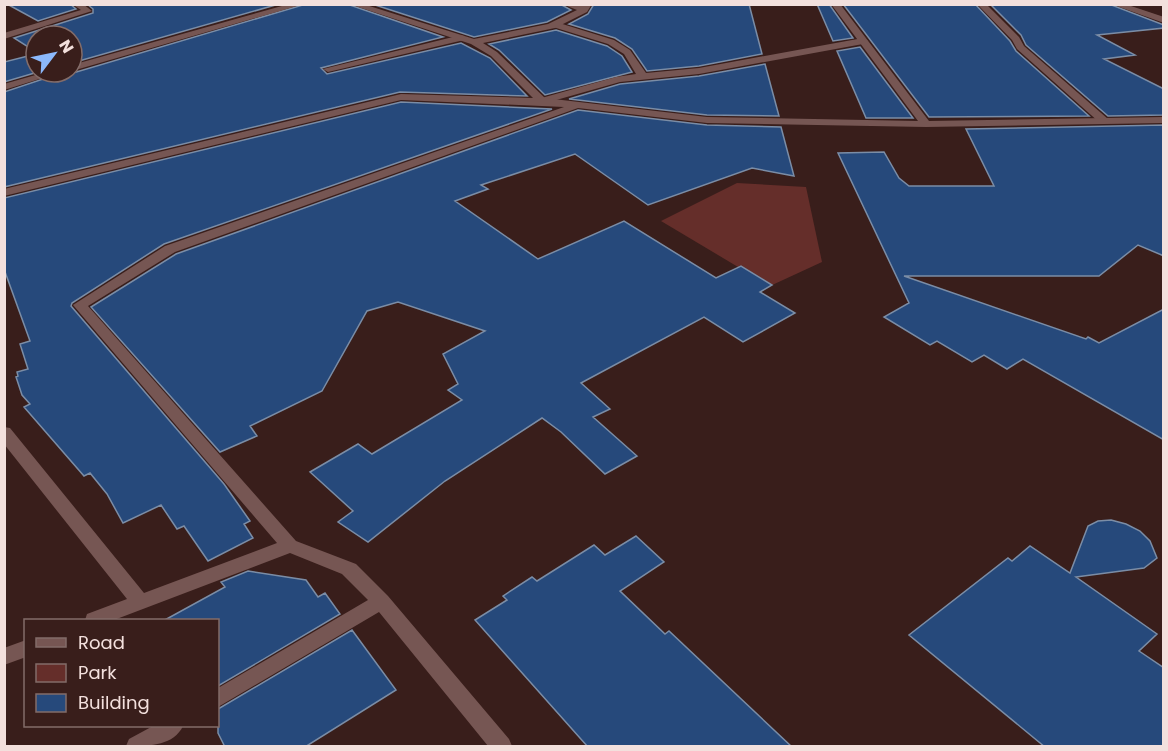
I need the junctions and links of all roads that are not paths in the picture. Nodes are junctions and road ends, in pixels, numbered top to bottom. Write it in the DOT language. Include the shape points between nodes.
graph roads {
  1 [pos="76,4"];
  2 [pos="300,4"];
  3 [pos="353,4"];
  4 [pos="566,4"];
  5 [pos="836,4"];
  6 [pos="981,4"];
  7 [pos="1114,4"];
  8 [pos="586,8"];
  9 [pos="1164,20"];
  10 [pos="556,25"];
  11 [pos="4,36"];
  12 [pos="461,38"];
  13 [pos="863,41"];
  14 [pos="474,42"];
  15 [pos="84,65"];
  16 [pos="328,69"];
  17 [pos="643,77"];
  18 [pos="24,81"];
  19 [pos="4,87"];
  20 [pos="542,101"];
  21 [pos="577,105"];
  22 [pos="1164,120"];
  23 [pos="1104,121"];
  24 [pos="926,124"];
  25 [pos="4,193"];
  26 [pos="4,432"];
  27 [pos="290,546"];
  28 [pos="381,601"];
  29 [pos="140,602"];
  30 [pos="99,619"];
  31 [pos="24,649"];
  32 [pos="4,657"];
  33 [pos="219,697"];
  34 [pos="170,727"];
  35 [pos="137,747"];
  36 [pos="501,747"];
  1 -- 11 [label="street" via="88,10"];
  2 -- 15 [label="street"];
  3 -- 12 [label="street"];
  4 -- 8 [label="street"];
  5 -- 13 [label="street"];
  6 -- 23 [label="street" via="1020,47"];
  7 -- 9 [label="street"];
  8 -- 10 [label="street"];
  10 -- 14 [label="street"];
  10 -- 17 [label="street" via="611,42 627,52"];
  12 -- 14 [label="street"];
  12 -- 16 [label="street"];
  13 -- 17 [label="street"];
  13 -- 24 [label="street"];
  14 -- 20 [label="street" via="494,54"];
  17 -- 20 [label="street" via="619,79"];
  18 -- 19 [label="street"];
  20 -- 21 [label="street"];
  20 -- 25 [label="street" via="401,97"];
  21 -- 24 [label="street" via="707,120"];
  21 -- 27 [label="street" via="170,249 80,304"];
  22 -- 23 [label="street"];
  23 -- 24 [label="street"];
  26 -- 29 [label="street"];
  27 -- 28 [label="street" via="349,569"];
  27 -- 29 [label="street"];
  28 -- 33 [label="street"];
  28 -- 36 [label="street"];
  29 -- 30 [label="street"];
  31 -- 32 [label="street"];
  34 -- 35 [label="street"];
}
